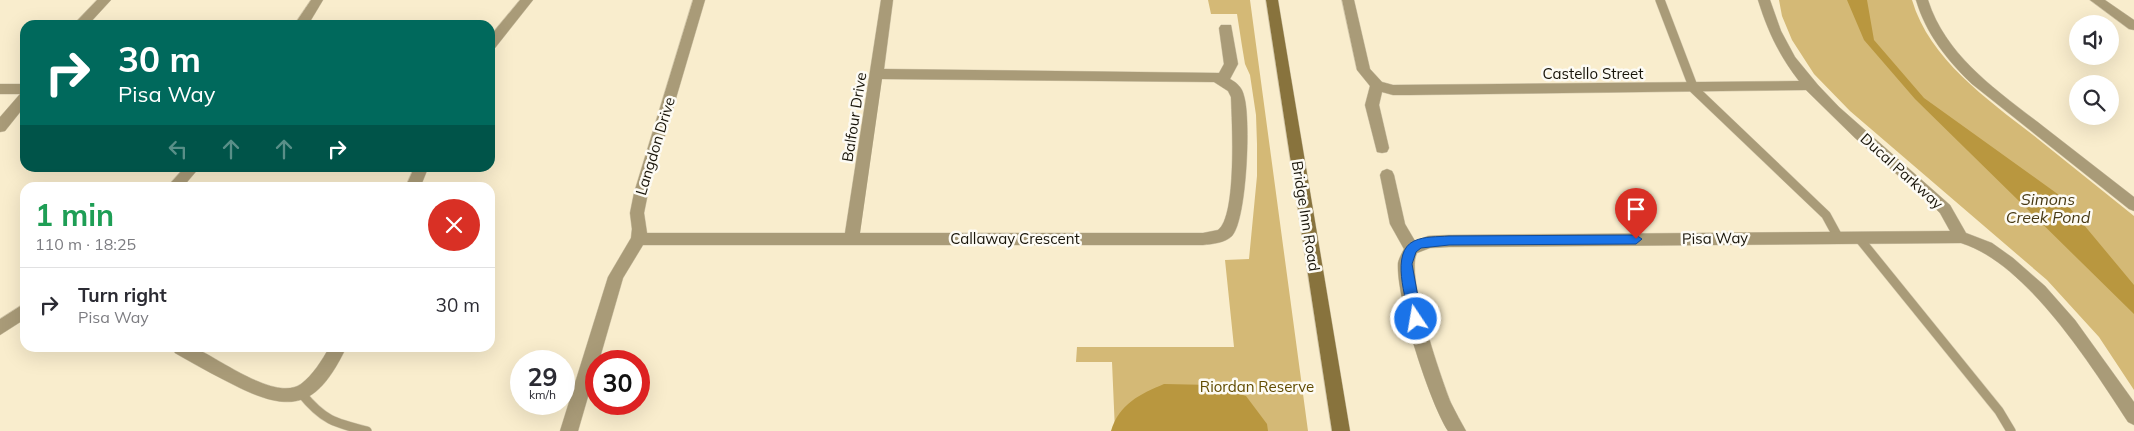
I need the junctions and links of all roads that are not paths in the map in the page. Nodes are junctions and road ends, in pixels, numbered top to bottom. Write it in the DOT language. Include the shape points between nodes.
graph roads {
  1 [pos="105,0"];
  2 [pos="317,0"];
  3 [pos="527,0"];
  4 [pos="699,0"];
  5 [pos="888,0"];
  6 [pos="1272,0"];
  7 [pos="1348,0"];
  8 [pos="1660,0"];
  9 [pos="1764,0"];
  10 [pos="1922,0"];
  11 [pos="2096,0"];
  12 [pos="85,20"];
  13 [pos="304,20"];
  14 [pos="2134,26"];
  15 [pos="1226,28"];
  16 [pos="495,39"];
  17 [pos="876,74"];
  18 [pos="1223,79"];
  19 [pos="1377,84"];
  20 [pos="1810,85"];
  21 [pos="0,88"];
  22 [pos="20,89"];
  23 [pos="1694,89"];
  24 [pos="20,103"];
  25 [pos="0,127"];
  26 [pos="1382,148"];
  27 [pos="188,172"];
  28 [pos="1387,175"];
  29 [pos="179,182"];
  30 [pos="2134,205"];
  31 [pos="1838,237"];
  32 [pos="1858,237"];
  33 [pos="1961,237"];
  34 [pos="852,238"];
  35 [pos="639,239"];
  36 [pos="1412,249"];
  37 [pos="20,314"];
  38 [pos="0,328"];
  39 [pos="188,352"];
  40 [pos="335,352"];
  41 [pos="301,393"];
  42 [pos="2134,417"];
  43 [pos="367,431"];
  44 [pos="569,431"];
  45 [pos="1341,431"];
  46 [pos="1457,431"];
  47 [pos="2010,431"];
  1 -- 12 [label="street"];
  2 -- 13 [label="street"];
  3 -- 16 [label="street"];
  4 -- 35 [label="street, Langdon Drive" via="639,198"];
  5 -- 17 [label="street, Balfour Drive"];
  6 -- 45 [label="main road, Bridge Inn Road"];
  7 -- 19 [label="street" via="1364,70"];
  8 -- 23 [label="lane"];
  9 -- 20 [label="street, Ducal Parkway" via="1779,41"];
  10 -- 30 [label="street" via="1942,42 1965,70"];
  11 -- 14 [label="street"];
  15 -- 18 [label="street" via="1231,64"];
  17 -- 18 [label="street" via="1204,75"];
  17 -- 34 [label="street, Balfour Drive"];
  18 -- 34 [label="street, Callaway Crescent" via="1234,88 1238,97 1237,198 1228,231 1215,237"];
  19 -- 23 [label="street, Castello Street" via="1393,90"];
  19 -- 26 [label="street" via="1372,105"];
  20 -- 23 [label="street, Castello Street"];
  20 -- 33 [label="street, Ducal Parkway" via="1945,209"];
  21 -- 22 [label="street"];
  23 -- 31 [label="lane" via="1826,215"];
  24 -- 25 [label="street"];
  27 -- 29 [label="street"];
  28 -- 36 [label="street" via="1398,224"];
  31 -- 32 [label="street, Pisa Way"];
  31 -- 36 [label="street, Pisa Way" via="1449,241 1428,242"];
  32 -- 33 [label="street, Pisa Way"];
  32 -- 47 [label="lane" via="1999,411"];
  33 -- 42 [label="street" via="1990,248 2039,290 2083,340"];
  34 -- 35 [label="street, Callaway Crescent"];
  35 -- 44 [label="street" via="616,277"];
  36 -- 46 [label="street" via="1407,257 1406,272 1416,319 1447,413"];
  37 -- 38 [label="street"];
  39 -- 41 [label="street" via="274,396"];
  40 -- 41 [label="street" via="311,387"];
  41 -- 43 [label="lane" via="329,422"];
}
